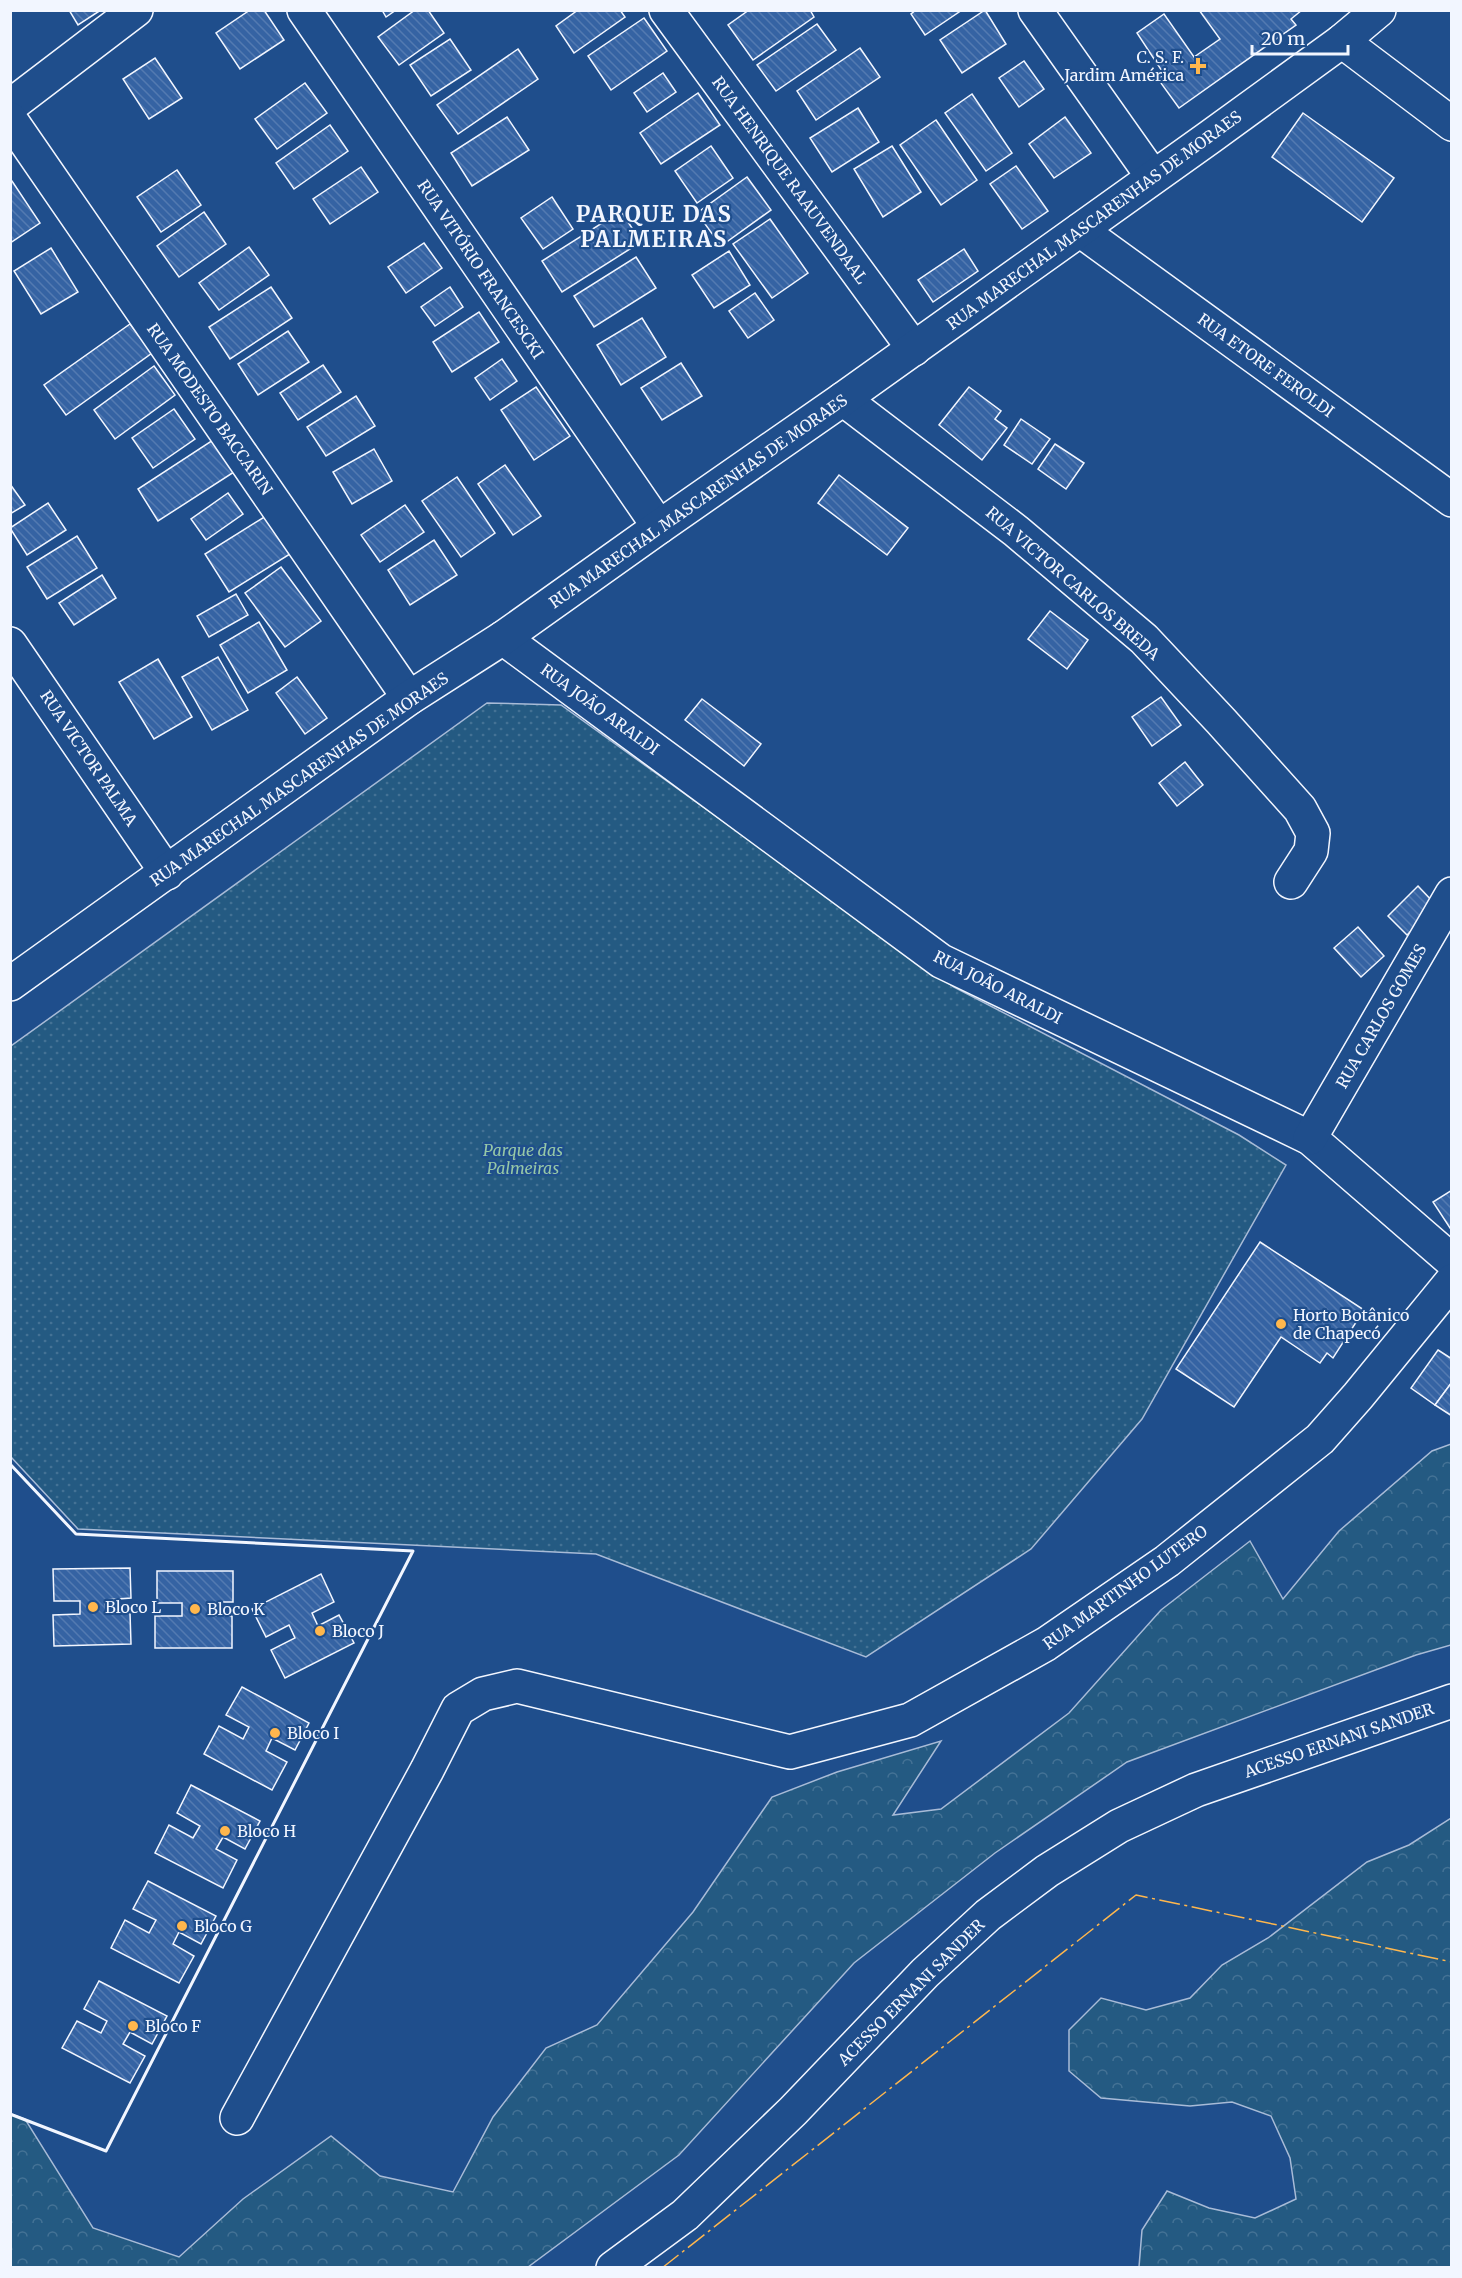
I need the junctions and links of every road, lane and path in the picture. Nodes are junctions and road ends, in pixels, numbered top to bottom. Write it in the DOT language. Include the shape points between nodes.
graph roads {
  1 [pos="136,10"];
  2 [pos="304,10"];
  3 [pos="666,10"];
  4 [pos="1035,10"];
  5 [pos="1379,10"];
  6 [pos="1342,41"];
  7 [pos="10,106"];
  8 [pos="10,119"];
  9 [pos="1452,124"];
  10 [pos="1153,177"];
  11 [pos="1080,230"];
  12 [pos="914,349"];
  13 [pos="843,399"];
  14 [pos="1452,500"];
  15 [pos="659,527"];
  16 [pos="503,638"];
  17 [pos="10,644"];
  18 [pos="409,698"];
  19 [pos="167,873"];
  20 [pos="1291,882"];
  21 [pos="1452,894"];
  22 [pos="10,984"];
  23 [pos="1310,1138"];
  24 [pos="1452,1261"];
  25 [pos="1452,1281"];
  26 [pos="1452,1701"];
  27 [pos="237,2118"];
  28 [pos="613,2268"];
  1 -- 7 [label="main road"];
  2 -- 15 [label="main road, RUA VITÓRIO FRANCESCKI"];
  3 -- 12 [label="main road, RUA HENRIQUE RAAUVENDAAL"];
  4 -- 10 [label="main road"];
  5 -- 6 [label="main road, RUA MARECHAL MASCARENHAS DE MORAES"];
  6 -- 9 [label="main road"];
  6 -- 10 [label="main road, RUA MARECHAL MASCARENHAS DE MORAES"];
  8 -- 18 [label="main road, RUA MODESTO BACCARIN"];
  10 -- 11 [label="main road, RUA MARECHAL MASCARENHAS DE MORAES"];
  11 -- 12 [label="main road, RUA MARECHAL MASCARENHAS DE MORAES"];
  11 -- 14 [label="main road, RUA ETORE FEROLDI"];
  12 -- 13 [label="main road, RUA MARECHAL MASCARENHAS DE MORAES"];
  13 -- 15 [label="main road, RUA MARECHAL MASCARENHAS DE MORAES"];
  13 -- 20 [label="main road, RUA VICTOR CARLOS BREDA" via="1016,531 1134,631 1213,713 1300,809 1313,833 1311,851"];
  15 -- 16 [label="main road, RUA MARECHAL MASCARENHAS DE MORAES"];
  16 -- 18 [label="main road, RUA MARECHAL MASCARENHAS DE MORAES"];
  16 -- 23 [label="main road, RUA JOÃO ARALDI" via="941,961"];
  17 -- 19 [label="main road, RUA VICTOR PALMA"];
  18 -- 19 [label="main road, RUA MARECHAL MASCARENHAS DE MORAES"];
  19 -- 22 [label="main road, RUA MARECHAL MASCARENHAS DE MORAES"];
  21 -- 23 [label="main road, RUA CARLOS GOMES"];
  23 -- 24 [label="main road, RUA JOÃO ARALDI"];
  25 -- 27 [label="main road, RUA MARTINHO LUTERO" via="1320,1439 1167,1561 1046,1644 910,1720 790,1752 517,1686 483,1694 458,1709"];
  26 -- 28 [label="main road, ACESSO ERNANI SANDER" via="1196,1790 1119,1826 1047,1870 988,1915 925,1973 793,2111 685,2216"];
}
